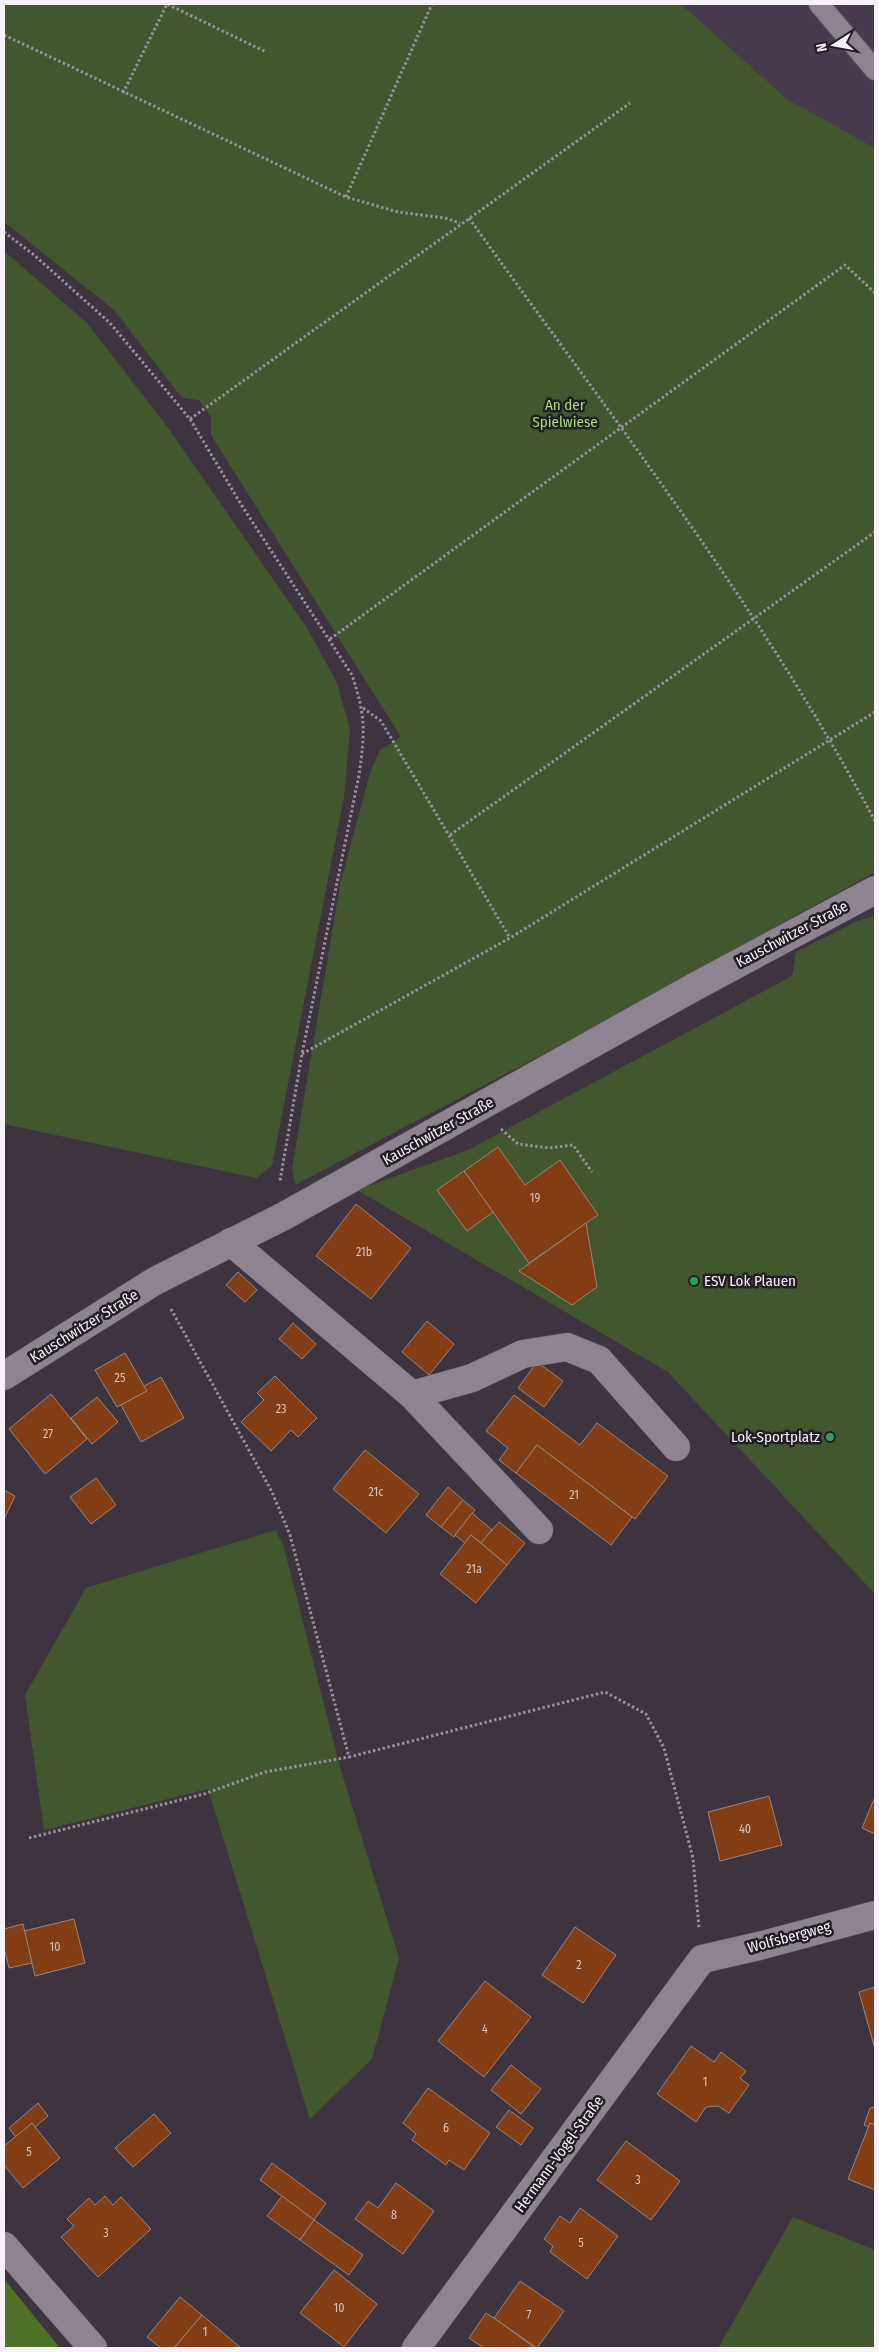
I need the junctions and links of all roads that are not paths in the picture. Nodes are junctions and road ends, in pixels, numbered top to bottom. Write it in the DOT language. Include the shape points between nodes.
graph roads {
  1 [pos="819,4"];
  2 [pos="875,70"];
  3 [pos="875,890"];
  4 [pos="232,1242"];
  5 [pos="4,1376"];
  6 [pos="412,1395"];
  7 [pos="676,1447"];
  8 [pos="540,1530"];
  9 [pos="875,1915"];
  10 [pos="702,1959"];
  11 [pos="4,2246"];
  12 [pos="93,2348"];
  13 [pos="416,2348"];
  1 -- 2 [label="lane"];
  3 -- 4 [label="street, Kauschwitzer Straße"];
  4 -- 5 [label="street, Kauschwitzer Straße" via="155,1281"];
  4 -- 6 [label="street"];
  6 -- 7 [label="street" via="472,1378 523,1354 567,1347 599,1360"];
  6 -- 8 [label="street"];
  9 -- 10 [label="street, Wolfsbergweg"];
  10 -- 13 [label="street, Hermann-Vogel-Straße"];
  11 -- 12 [label="street"];
}
